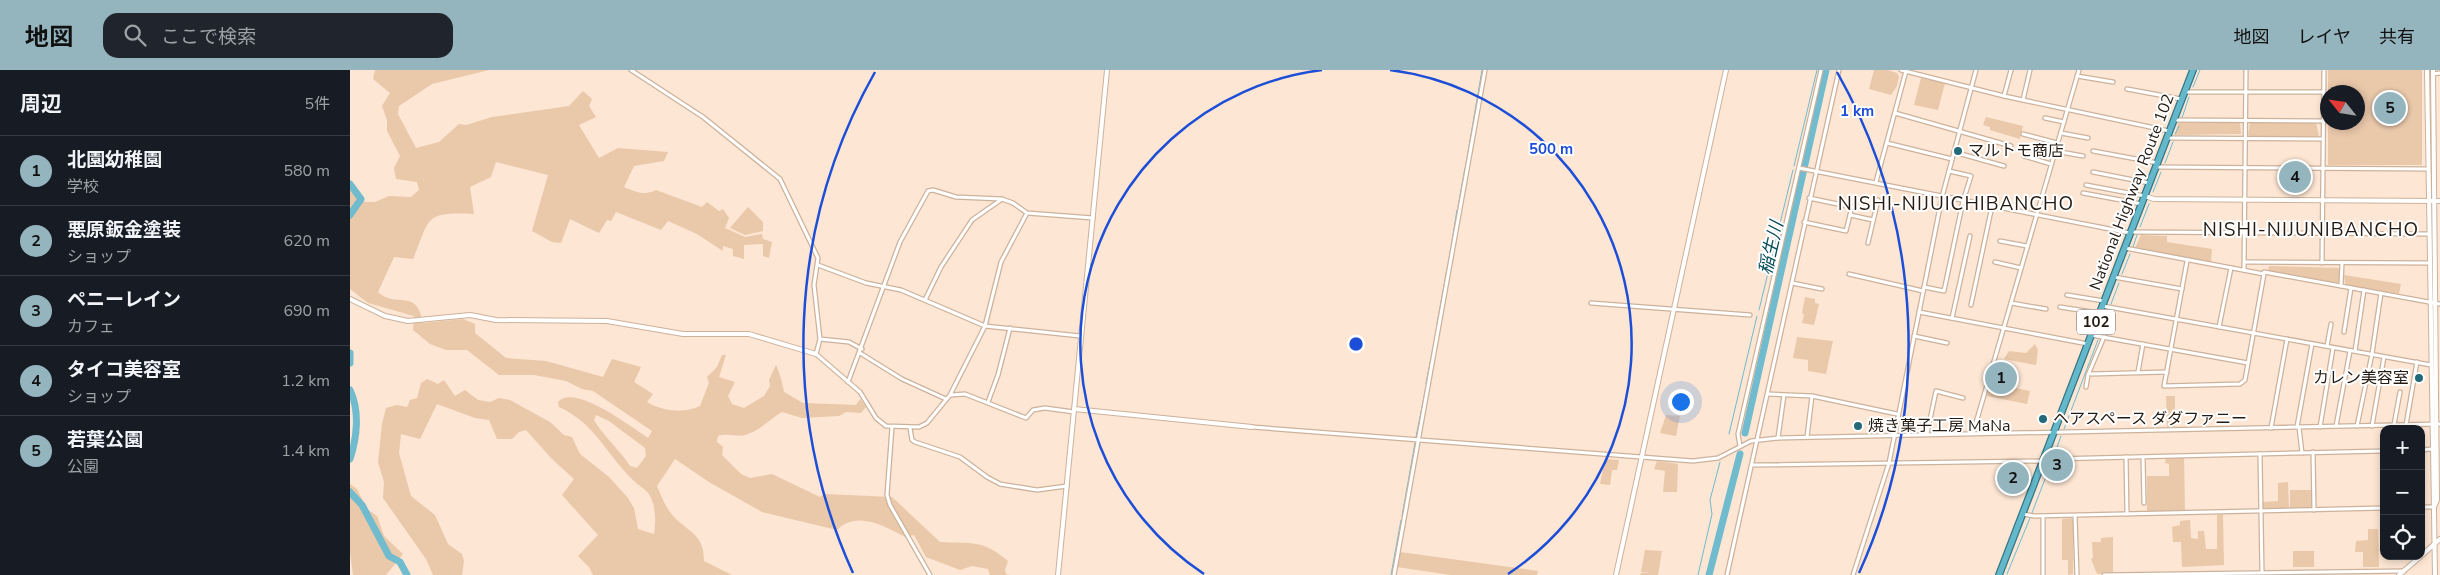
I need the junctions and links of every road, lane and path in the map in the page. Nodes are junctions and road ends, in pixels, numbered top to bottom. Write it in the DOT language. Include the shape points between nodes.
graph roads {
  1 [pos="631,70"];
  2 [pos="1107,70"];
  3 [pos="1485,70"];
  4 [pos="1726,70"];
  5 [pos="1821,70"];
  6 [pos="1839,70"];
  7 [pos="1901,70"];
  8 [pos="1976,70"];
  9 [pos="2011,70"];
  10 [pos="2030,70"];
  11 [pos="2079,70"];
  12 [pos="2193,70"];
  13 [pos="2246,70"];
  14 [pos="2324,70"];
  15 [pos="2427,70"];
  16 [pos="1906,71"];
  17 [pos="2433,72"];
  18 [pos="2440,74"];
  19 [pos="2077,76"];
  20 [pos="2113,82"];
  21 [pos="2324,85"];
  22 [pos="1970,88"];
  23 [pos="2127,89"];
  24 [pos="2185,92"];
  25 [pos="2246,92"];
  26 [pos="2320,92"];
  27 [pos="2004,96"];
  28 [pos="2182,99"];
  29 [pos="2023,100"];
  30 [pos="2067,109"];
  31 [pos="1895,114"];
  32 [pos="2045,118"];
  33 [pos="2174,120"];
  34 [pos="2246,121"];
  35 [pos="2320,121"];
  36 [pos="2064,122"];
  37 [pos="2433,125"];
  38 [pos="2440,125"];
  39 [pos="2324,130"];
  40 [pos="1959,131"];
  41 [pos="2170,131"];
  42 [pos="2061,132"];
  43 [pos="2023,134"];
  44 [pos="2433,136"];
  45 [pos="2440,136"];
  46 [pos="2088,138"];
  47 [pos="2167,138"];
  48 [pos="2246,138"];
  49 [pos="2324,139"];
  50 [pos="1888,143"];
  51 [pos="2057,143"];
  52 [pos="2011,146"];
  53 [pos="2093,150"];
  54 [pos="2055,151"];
  55 [pos="1954,152"];
  56 [pos="2024,156"];
  57 [pos="2083,156"];
  58 [pos="1952,159"];
  59 [pos="2051,164"];
  60 [pos="2157,165"];
  61 [pos="2004,166"];
  62 [pos="1800,168"];
  63 [pos="2246,168"];
  64 [pos="2323,168"];
  65 [pos="2428,169"];
  66 [pos="1949,170"];
  67 [pos="1815,171"];
  68 [pos="2093,172"];
  69 [pos="1876,182"];
  70 [pos="2150,183"];
  71 [pos="2086,185"];
  72 [pos="2083,193"];
  73 [pos="2145,196"];
  74 [pos="1942,197"];
  75 [pos="1809,198"];
  76 [pos="1002,199"];
  77 [pos="1878,200"];
  78 [pos="2246,200"];
  79 [pos="1963,201"];
  80 [pos="2323,201"];
  81 [pos="2431,201"];
  82 [pos="2440,201"];
  83 [pos="2142,204"];
  84 [pos="1992,206"];
  85 [pos="1027,213"];
  86 [pos="2036,214"];
  87 [pos="1850,215"];
  88 [pos="1092,218"];
  89 [pos="1873,220"];
  90 [pos="1804,222"];
  91 [pos="2131,232"];
  92 [pos="2245,232"];
  93 [pos="2323,232"];
  94 [pos="2428,234"];
  95 [pos="1970,236"];
  96 [pos="2000,241"];
  97 [pos="1868,243"];
  98 [pos="2027,246"];
  99 [pos="2125,248"];
  100 [pos="2187,261"];
  101 [pos="2434,261"];
  102 [pos="2440,261"];
  103 [pos="1995,262"];
  104 [pos="2245,262"];
  105 [pos="2266,262"];
  106 [pos="2322,263"];
  107 [pos="2342,263"];
  108 [pos="2429,263"];
  109 [pos="818,265"];
  110 [pos="2021,268"];
  111 [pos="2230,268"];
  112 [pos="2244,270"];
  113 [pos="2264,273"];
  114 [pos="1849,274"];
  115 [pos="2114,277"];
  116 [pos="1792,283"];
  117 [pos="884,286"];
  118 [pos="2341,286"];
  119 [pos="2351,288"];
  120 [pos="1822,289"];
  121 [pos="1924,289"];
  122 [pos="2434,289"];
  123 [pos="2182,290"];
  124 [pos="2364,290"];
  125 [pos="2440,290"];
  126 [pos="2381,293"];
  127 [pos="2067,295"];
  128 [pos="350,300"];
  129 [pos="925,300"];
  130 [pos="2011,303"];
  131 [pos="2104,303"];
  132 [pos="2432,303"];
  133 [pos="1591,304"];
  134 [pos="1971,304"];
  135 [pos="2440,304"];
  136 [pos="2060,307"];
  137 [pos="2046,309"];
  138 [pos="1674,310"];
  139 [pos="1919,312"];
  140 [pos="2100,314"];
  141 [pos="1750,316"];
  142 [pos="1952,318"];
  143 [pos="2176,319"];
  144 [pos="2331,324"];
  145 [pos="985,326"];
  146 [pos="2219,327"];
  147 [pos="1010,328"];
  148 [pos="2003,328"];
  149 [pos="2344,332"];
  150 [pos="2254,333"];
  151 [pos="2092,335"];
  152 [pos="1080,336"];
  153 [pos="1914,336"];
  154 [pos="2104,337"];
  155 [pos="820,339"];
  156 [pos="2287,339"];
  157 [pos="1947,343"];
  158 [pos="2088,344"];
  159 [pos="2143,344"];
  160 [pos="2312,344"];
  161 [pos="2327,346"];
  162 [pos="2333,348"];
  163 [pos="2171,349"];
  164 [pos="861,351"];
  165 [pos="2352,351"];
  166 [pos="816,354"];
  167 [pos="2372,354"];
  168 [pos="2384,356"];
  169 [pos="2417,362"];
  170 [pos="2248,363"];
  171 [pos="2430,365"];
  172 [pos="2138,372"];
  173 [pos="2167,372"];
  174 [pos="2091,374"];
  175 [pos="848,382"];
  176 [pos="2086,387"];
  177 [pos="2400,392"];
  178 [pos="1768,394"];
  179 [pos="950,395"];
  180 [pos="1784,395"];
  181 [pos="1812,396"];
  182 [pos="1963,398"];
  183 [pos="946,399"];
  184 [pos="988,402"];
  185 [pos="1074,411"];
  186 [pos="1897,414"];
  187 [pos="2406,424"];
  188 [pos="2436,424"];
  189 [pos="2394,425"];
  190 [pos="2336,426"];
  191 [pos="2357,426"];
  192 [pos="2372,426"];
  193 [pos="2380,426"];
  194 [pos="1252,427"];
  195 [pos="2298,427"];
  196 [pos="2320,427"];
  197 [pos="892,428"];
  198 [pos="910,428"];
  199 [pos="2271,428"];
  200 [pos="2054,432"];
  201 [pos="1973,433"];
  202 [pos="1927,434"];
  203 [pos="1893,435"];
  204 [pos="1806,437"];
  205 [pos="1778,438"];
  206 [pos="1759,439"];
  207 [pos="1418,440"];
  208 [pos="1740,446"];
  209 [pos="2380,450"];
  210 [pos="2436,450"];
  211 [pos="2302,452"];
  212 [pos="2314,452"];
  213 [pos="2260,454"];
  214 [pos="2143,456"];
  215 [pos="1642,457"];
  216 [pos="2126,457"];
  217 [pos="2044,459"];
  218 [pos="1889,463"];
  219 [pos="1753,465"];
  220 [pos="1067,486"];
  221 [pos="2144,503"];
  222 [pos="2425,507"];
  223 [pos="2434,507"];
  224 [pos="2380,508"];
  225 [pos="2314,510"];
  226 [pos="2260,511"];
  227 [pos="2022,514"];
  228 [pos="2128,514"];
  229 [pos="2075,515"];
  230 [pos="2043,516"];
  231 [pos="2440,539"];
  232 [pos="2435,544"];
  233 [pos="2425,553"];
  234 [pos="2416,560"];
  235 [pos="2404,571"];
  236 [pos="2262,572"];
  237 [pos="2171,574"];
  238 [pos="930,575"];
  239 [pos="1058,575"];
  240 [pos="1394,575"];
  241 [pos="1616,575"];
  242 [pos="1728,575"];
  243 [pos="1852,575"];
  244 [pos="2000,575"];
  245 [pos="2043,575"];
  246 [pos="2077,575"];
  247 [pos="2104,575"];
  248 [pos="2399,575"];
  249 [pos="2435,575"];
  1 -- 109 [label="street" via="703,117 780,179 812,245"];
  2 -- 88 [label="street"];
  3 -- 207 [label="street"];
  4 -- 138 [label="street"];
  5 -- 62 [label="street"];
  6 -- 67 [label="street"];
  7 -- 16 [label="street"];
  8 -- 22 [label="street"];
  9 -- 27 [label="street"];
  10 -- 29 [label="street"];
  11 -- 19 [label="street"];
  12 -- 24 [label="highway, National Highway Route 102 / 102"];
  13 -- 25 [label="street"];
  14 -- 21 [label="street"];
  15 -- 65 [label="street"];
  16 -- 22 [label="street"];
  16 -- 31 [label="street"];
  17 -- 18 [label="street"];
  17 -- 37 [label="street"];
  19 -- 20 [label="street"];
  19 -- 30 [label="street"];
  22 -- 27 [label="street"];
  22 -- 40 [label="street"];
  23 -- 28 [label="street"];
  24 -- 25 [label="street"];
  24 -- 28 [label="highway, National Highway Route 102 / 102"];
  25 -- 26 [label="street"];
  25 -- 34 [label="street"];
  27 -- 29 [label="street"];
  28 -- 33 [label="highway, National Highway Route 102 / 102"];
  29 -- 30 [label="street"];
  30 -- 36 [label="street"];
  30 -- 41 [label="street"];
  31 -- 40 [label="street"];
  31 -- 50 [label="street"];
  32 -- 36 [label="street"];
  33 -- 34 [label="street"];
  33 -- 41 [label="highway, National Highway Route 102 / 102"];
  34 -- 35 [label="street"];
  34 -- 48 [label="street"];
  36 -- 42 [label="street"];
  37 -- 38 [label="street"];
  37 -- 44 [label="street"];
  39 -- 49 [label="street"];
  40 -- 52 [label="street"];
  40 -- 55 [label="street"];
  41 -- 47 [label="highway, National Highway Route 102 / 102"];
  42 -- 46 [label="street"];
  42 -- 51 [label="street"];
  43 -- 51 [label="street"];
  44 -- 45 [label="street"];
  44 -- 81 [label="street"];
  47 -- 48 [label="street"];
  47 -- 60 [label="highway, National Highway Route 102 / 102"];
  48 -- 49 [label="street"];
  48 -- 63 [label="street"];
  49 -- 64 [label="street"];
  50 -- 58 [label="street"];
  50 -- 69 [label="street"];
  51 -- 54 [label="street"];
  53 -- 60 [label="street"];
  54 -- 57 [label="street"];
  54 -- 59 [label="street"];
  55 -- 58 [label="street"];
  55 -- 61 [label="street"];
  56 -- 59 [label="street"];
  58 -- 66 [label="street"];
  59 -- 86 [label="street"];
  60 -- 63 [label="street"];
  60 -- 70 [label="highway, National Highway Route 102 / 102"];
  62 -- 67 [label="street"];
  62 -- 208 [label="street" via="1738,434"];
  63 -- 64 [label="street"];
  63 -- 78 [label="street"];
  64 -- 65 [label="street"];
  64 -- 80 [label="street"];
  65 -- 81 [label="street"];
  66 -- 74 [label="street"];
  66 -- 79 [label="street" via="1971,176"];
  67 -- 69 [label="street"];
  67 -- 75 [label="street"];
  68 -- 70 [label="street"];
  69 -- 74 [label="street"];
  70 -- 73 [label="highway, National Highway Route 102 / 102"];
  71 -- 73 [label="street"];
  72 -- 83 [label="street"];
  73 -- 78 [label="street" via="2154,199"];
  73 -- 83 [label="highway, National Highway Route 102 / 102"];
  74 -- 79 [label="street"];
  74 -- 121 [label="street"];
  75 -- 87 [label="street" via="1852,208"];
  75 -- 90 [label="street"];
  76 -- 85 [label="street"];
  76 -- 117 [label="street" via="956,198 928,191 900,242"];
  76 -- 129 [label="street" via="972,220 941,267"];
  77 -- 89 [label="street"];
  78 -- 80 [label="street"];
  78 -- 92 [label="street"];
  79 -- 84 [label="street"];
  79 -- 121 [label="street" via="1944,291"];
  80 -- 81 [label="street"];
  80 -- 93 [label="street"];
  81 -- 82 [label="street"];
  81 -- 94 [label="street"];
  81 -- 101 [label="street"];
  83 -- 91 [label="highway, National Highway Route 102 / 102"];
  84 -- 86 [label="street"];
  84 -- 134 [label="street"];
  85 -- 88 [label="street"];
  85 -- 145 [label="street" via="1002,262"];
  86 -- 91 [label="street"];
  86 -- 98 [label="street"];
  87 -- 89 [label="street"];
  87 -- 90 [label="street" via="1846,231"];
  88 -- 152 [label="street"];
  89 -- 97 [label="street"];
  90 -- 116 [label="street"];
  91 -- 92 [label="street"];
  91 -- 99 [label="highway, National Highway Route 102 / 102"];
  92 -- 93 [label="street"];
  92 -- 104 [label="street"];
  93 -- 94 [label="street"];
  93 -- 106 [label="street"];
  94 -- 108 [label="street"];
  95 -- 142 [label="street"];
  96 -- 98 [label="street"];
  98 -- 110 [label="street"];
  99 -- 100 [label="street"];
  99 -- 115 [label="highway, National Highway Route 102 / 102"];
  100 -- 111 [label="street"];
  100 -- 123 [label="street"];
  101 -- 102 [label="street"];
  101 -- 122 [label="street"];
  103 -- 110 [label="street"];
  104 -- 105 [label="street"];
  104 -- 112 [label="street"];
  105 -- 106 [label="street"];
  105 -- 113 [label="street"];
  106 -- 107 [label="street"];
  107 -- 108 [label="street"];
  107 -- 118 [label="street"];
  108 -- 132 [label="street"];
  109 -- 117 [label="street"];
  109 -- 155 [label="street" via="814,285"];
  110 -- 130 [label="street"];
  111 -- 112 [label="street"];
  111 -- 146 [label="street"];
  112 -- 113 [label="street"];
  113 -- 118 [label="street"];
  113 -- 150 [label="street"];
  114 -- 121 [label="street"];
  115 -- 123 [label="street"];
  115 -- 131 [label="highway, National Highway Route 102 / 102"];
  116 -- 120 [label="street"];
  116 -- 178 [label="street"];
  117 -- 129 [label="street"];
  117 -- 164 [label="street"];
  118 -- 119 [label="street"];
  119 -- 124 [label="street"];
  119 -- 149 [label="street"];
  121 -- 139 [label="street"];
  122 -- 125 [label="street"];
  122 -- 132 [label="street"];
  123 -- 143 [label="street"];
  124 -- 126 [label="street"];
  124 -- 165 [label="street"];
  126 -- 132 [label="street"];
  126 -- 167 [label="street"];
  127 -- 131 [label="street"];
  128 -- 166 [label="street" via="385,316 408,321 470,316 505,320 607,321 683,334 749,334"];
  129 -- 145 [label="street"];
  130 -- 137 [label="street"];
  130 -- 148 [label="street"];
  131 -- 140 [label="highway, National Highway Route 102 / 102"];
  131 -- 143 [label="street"];
  132 -- 135 [label="street"];
  132 -- 171 [label="street"];
  132 -- 188 [label="street"];
  133 -- 138 [label="street"];
  136 -- 140 [label="street"];
  138 -- 141 [label="street"];
  138 -- 215 [label="street"];
  139 -- 142 [label="street"];
  139 -- 153 [label="street"];
  140 -- 151 [label="highway, National Highway Route 102 / 102"];
  142 -- 148 [label="street"];
  143 -- 146 [label="street"];
  143 -- 163 [label="street"];
  144 -- 161 [label="street"];
  145 -- 147 [label="street"];
  145 -- 179 [label="street"];
  146 -- 150 [label="street"];
  147 -- 152 [label="street"];
  147 -- 184 [label="street"];
  148 -- 158 [label="street"];
  148 -- 201 [label="street"];
  150 -- 156 [label="street"];
  150 -- 170 [label="street"];
  151 -- 154 [label="street"];
  151 -- 158 [label="highway, National Highway Route 102 / 102"];
  152 -- 185 [label="street"];
  153 -- 157 [label="street"];
  153 -- 186 [label="street"];
  154 -- 159 [label="street"];
  154 -- 174 [label="street"];
  155 -- 164 [label="street" via="849,342"];
  155 -- 166 [label="street"];
  156 -- 160 [label="street"];
  156 -- 199 [label="street"];
  158 -- 200 [label="highway, National Highway Route 102 / 102"];
  159 -- 163 [label="street"];
  159 -- 172 [label="street"];
  160 -- 161 [label="street"];
  160 -- 195 [label="street"];
  161 -- 162 [label="street"];
  162 -- 165 [label="street"];
  162 -- 196 [label="street"];
  163 -- 170 [label="street"];
  163 -- 173 [label="street"];
  164 -- 175 [label="street"];
  164 -- 183 [label="street" via="902,379"];
  165 -- 167 [label="street"];
  165 -- 190 [label="street"];
  166 -- 175 [label="street"];
  167 -- 168 [label="street"];
  167 -- 191 [label="street"];
  168 -- 169 [label="street"];
  168 -- 192 [label="street"];
  169 -- 171 [label="street"];
  169 -- 187 [label="street"];
  170 -- 173 [label="street" via="2245,380 2240,384 2164,386"];
  171 -- 188 [label="street"];
  172 -- 173 [label="street"];
  172 -- 174 [label="street"];
  174 -- 176 [label="street"];
  175 -- 197 [label="street" via="860,392 876,418"];
  177 -- 189 [label="street"];
  178 -- 180 [label="street"];
  178 -- 206 [label="street"];
  179 -- 183 [label="street"];
  179 -- 184 [label="street" via="965,394"];
  180 -- 181 [label="street"];
  180 -- 205 [label="street"];
  181 -- 186 [label="street"];
  181 -- 204 [label="street"];
  182 -- 202 [label="street" via="1936,391"];
  183 -- 198 [label="street" via="927,423"];
  184 -- 185 [label="street" via="1026,418 1034,410 1045,408"];
  185 -- 194 [label="street"];
  185 -- 220 [label="street"];
  186 -- 203 [label="street"];
  187 -- 188 [label="street"];
  187 -- 189 [label="street"];
  188 -- 210 [label="street"];
  190 -- 191 [label="street"];
  190 -- 196 [label="street"];
  191 -- 192 [label="street"];
  192 -- 193 [label="street"];
  194 -- 207 [label="street"];
  195 -- 196 [label="street"];
  195 -- 199 [label="street"];
  195 -- 211 [label="street"];
  197 -- 198 [label="street"];
  197 -- 238 [label="street" via="887,495"];
  198 -- 220 [label="street" via="915,442 960,457 994,482 1037,490"];
  199 -- 200 [label="street"];
  200 -- 201 [label="street"];
  200 -- 217 [label="highway, National Highway Route 102 / 102"];
  201 -- 202 [label="street"];
  202 -- 203 [label="street"];
  203 -- 204 [label="street"];
  203 -- 218 [label="street"];
  204 -- 205 [label="street"];
  205 -- 206 [label="street"];
  206 -- 208 [label="street"];
  206 -- 219 [label="street"];
  207 -- 215 [label="street"];
  207 -- 240 [label="street"];
  208 -- 215 [label="street" via="1709,461"];
  209 -- 212 [label="street"];
  210 -- 223 [label="street" via="2437,500"];
  211 -- 212 [label="street"];
  211 -- 213 [label="street"];
  212 -- 225 [label="street"];
  213 -- 214 [label="street"];
  213 -- 226 [label="street"];
  214 -- 216 [label="street"];
  214 -- 221 [label="street"];
  215 -- 241 [label="street"];
  216 -- 217 [label="street"];
  216 -- 228 [label="street"];
  217 -- 218 [label="street"];
  217 -- 227 [label="highway, National Highway Route 102 / 102"];
  218 -- 219 [label="street"];
  218 -- 243 [label="street"];
  219 -- 242 [label="street"];
  220 -- 239 [label="street"];
  222 -- 223 [label="street"];
  223 -- 232 [label="street"];
  224 -- 225 [label="street"];
  225 -- 226 [label="street"];
  226 -- 228 [label="street"];
  226 -- 236 [label="street"];
  227 -- 230 [label="street"];
  227 -- 244 [label="highway, National Highway Route 102 / 102"];
  228 -- 229 [label="street"];
  229 -- 230 [label="street"];
  229 -- 246 [label="street"];
  230 -- 245 [label="street"];
  231 -- 232 [label="street"];
  232 -- 233 [label="street"];
  232 -- 249 [label="street"];
  234 -- 235 [label="street"];
  235 -- 236 [label="street"];
  235 -- 248 [label="street"];
  236 -- 237 [label="street"];
  237 -- 247 [label="street"];
}
